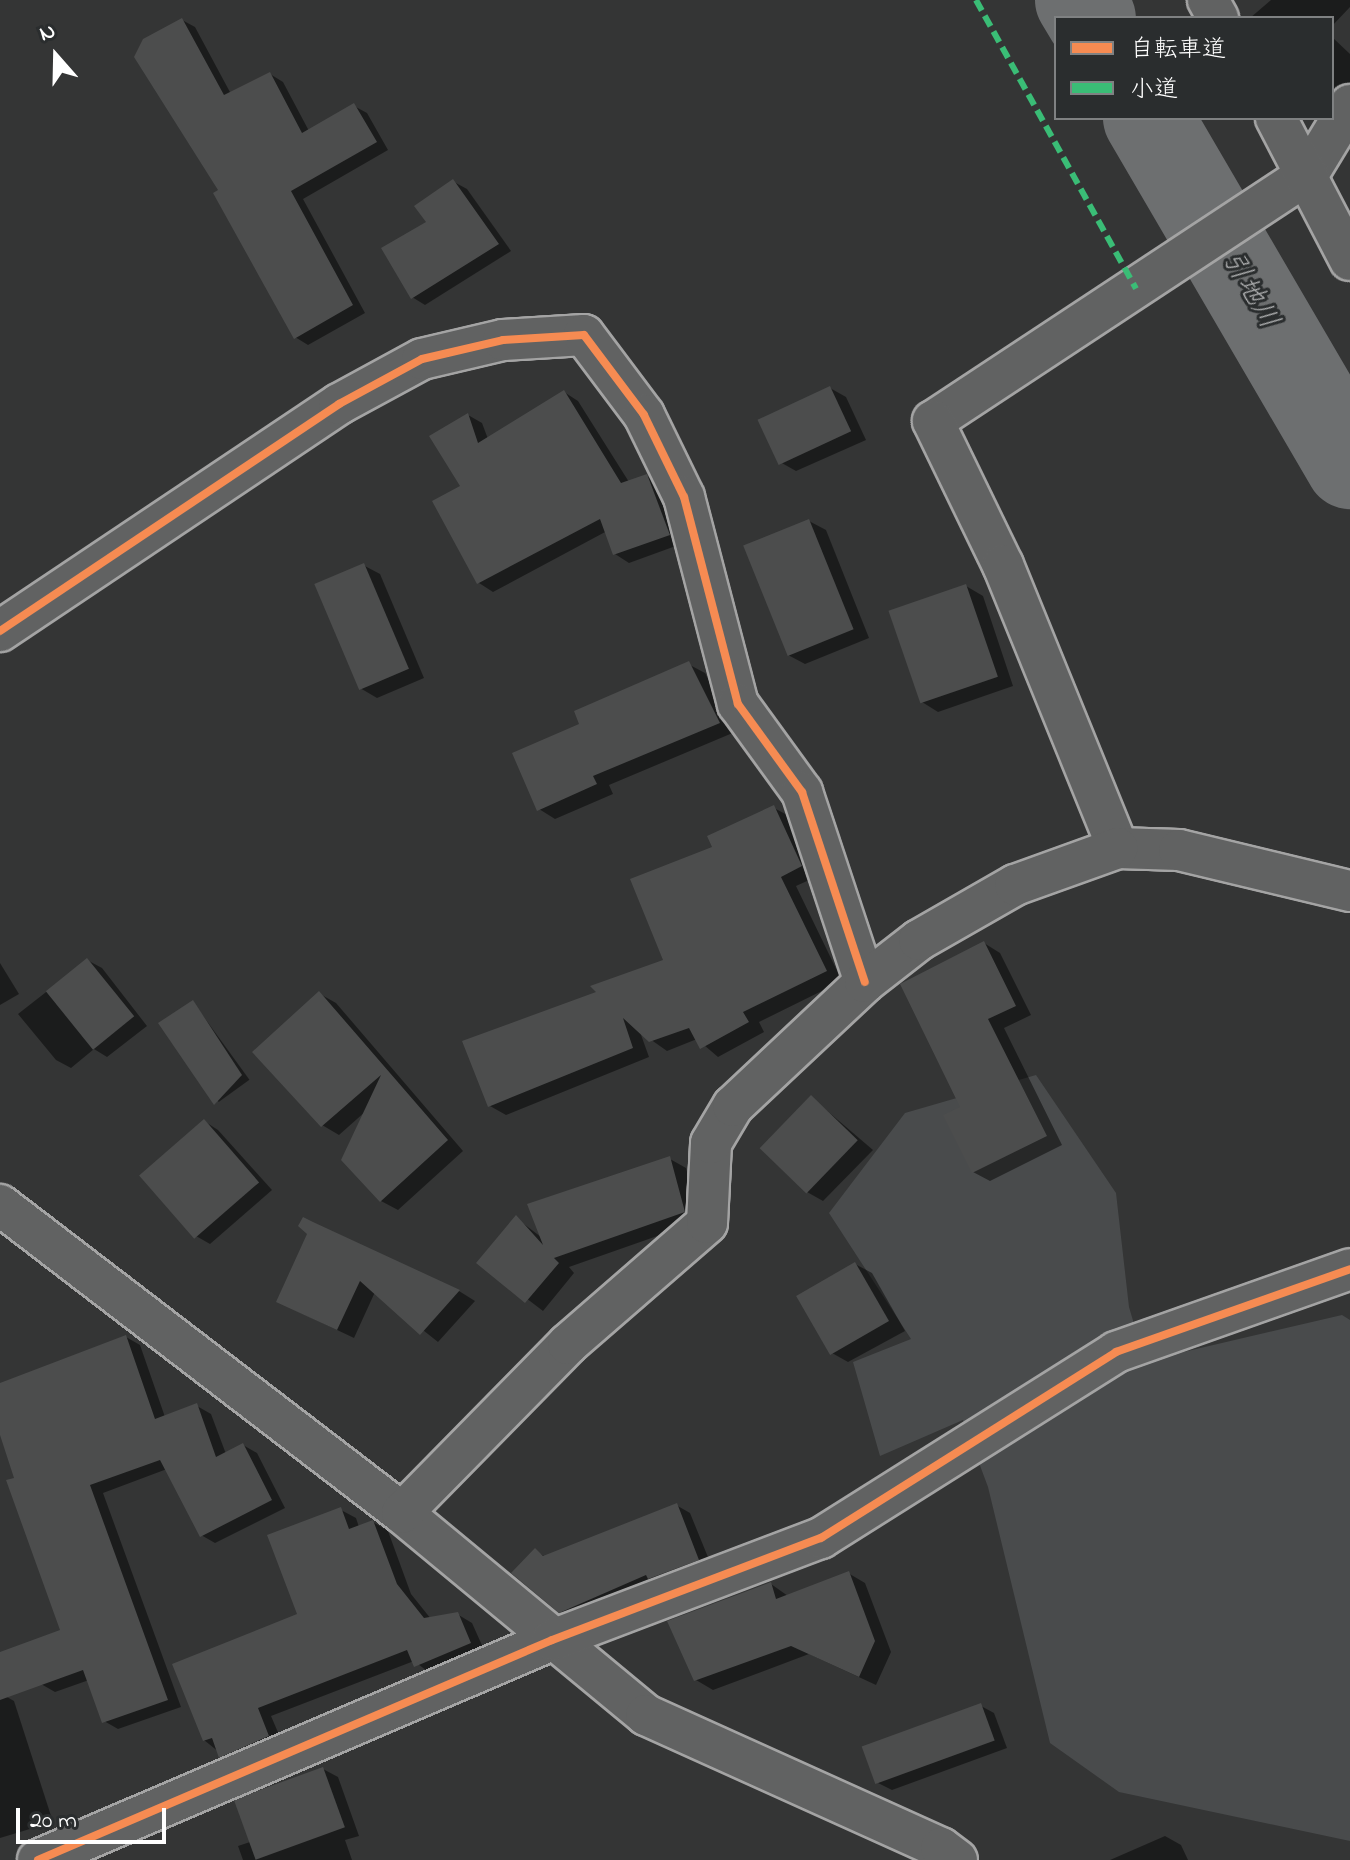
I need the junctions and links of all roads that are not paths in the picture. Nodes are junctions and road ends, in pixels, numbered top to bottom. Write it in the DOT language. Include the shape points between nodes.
graph roads {
  1 [pos="1350,105"];
  2 [pos="1277,120"];
  3 [pos="1308,174"];
  4 [pos="1350,260"];
  5 [pos="0,631"];
  6 [pos="1118,848"];
  7 [pos="1350,891"];
  8 [pos="865,982"];
  9 [pos="0,1205"];
  10 [pos="1350,1269"];
  11 [pos="402,1513"];
  12 [pos="552,1640"];
  13 [pos="58,1856"];
  14 [pos="957,1860"];
  1 -- 3 [label="street"];
  2 -- 3 [label="street"];
  3 -- 4 [label="street"];
  3 -- 6 [label="street" via="933,421 1003,565"];
  5 -- 8 [label="street" via="339,404 422,359 503,340 584,335 644,415 684,497 738,704 802,792"];
  6 -- 7 [label="street" via="1179,850"];
  6 -- 8 [label="street" via="1015,885 919,940"];
  8 -- 11 [label="street" via="733,1106 711,1143 707,1223 568,1344"];
  9 -- 11 [label="street"];
  10 -- 12 [label="street" via="1116,1352 821,1538"];
  11 -- 12 [label="street"];
  12 -- 13 [label="street"];
  12 -- 14 [label="street" via="646,1715 941,1848"];
}
